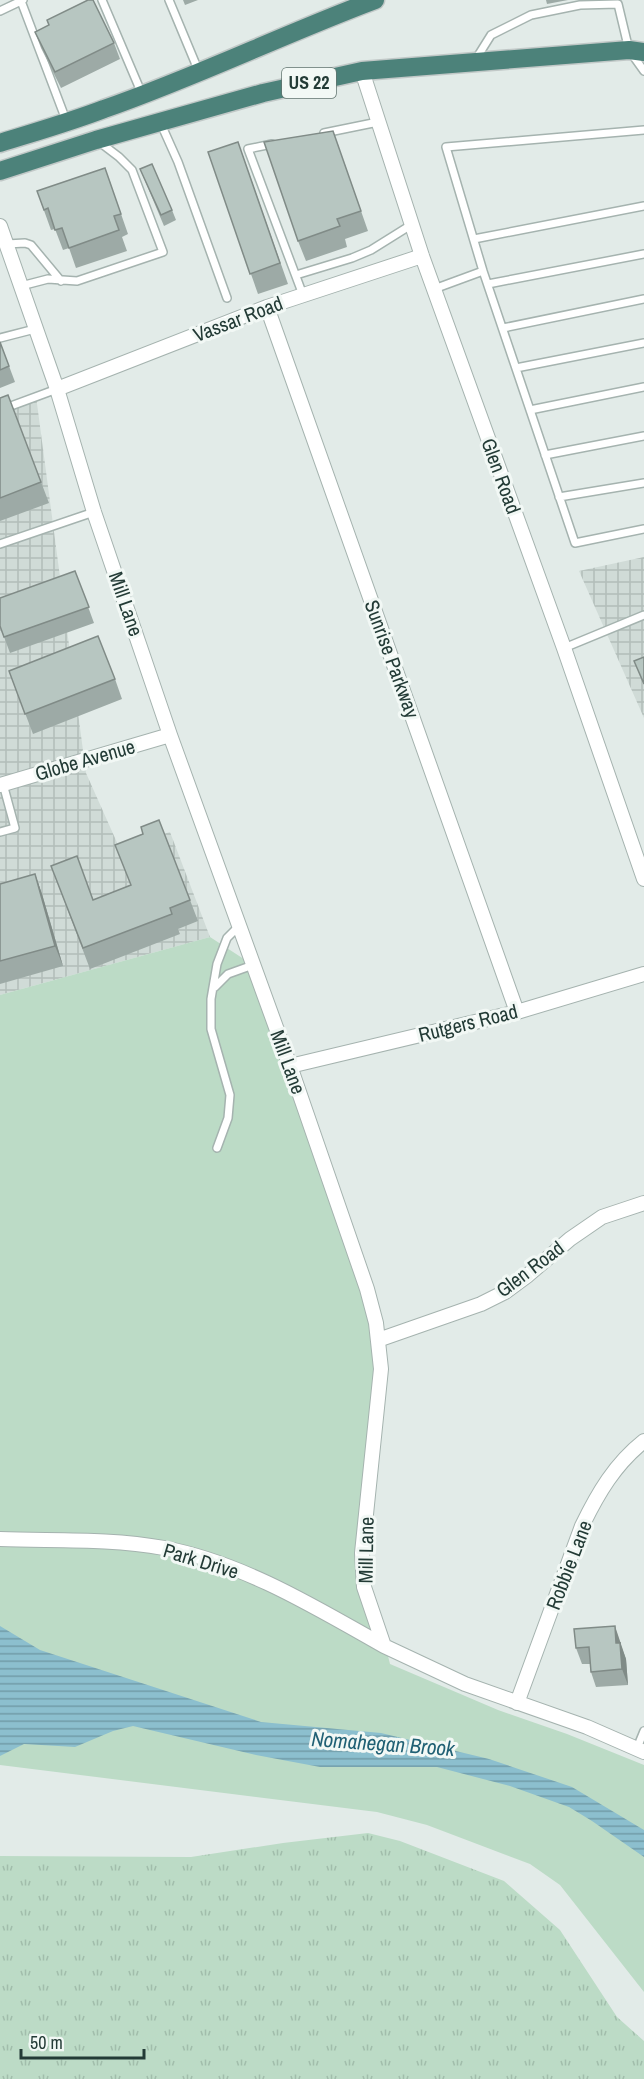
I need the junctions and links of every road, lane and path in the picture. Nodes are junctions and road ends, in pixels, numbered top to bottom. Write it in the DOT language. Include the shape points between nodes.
graph roads {
  1 [pos="22,0"];
  2 [pos="169,0"];
  3 [pos="361,0"];
  4 [pos="375,0"];
  5 [pos="103,2"];
  6 [pos="94,8"];
  7 [pos="0,10"];
  8 [pos="315,22"];
  9 [pos="44,30"];
  10 [pos="34,35"];
  11 [pos="639,49"];
  12 [pos="474,63"];
  13 [pos="362,71"];
  14 [pos="644,71"];
  15 [pos="199,72"];
  16 [pos="142,94"];
  17 [pos="66,122"];
  18 [pos="160,122"];
  19 [pos="378,122"];
  20 [pos="644,130"];
  21 [pos="313,135"];
  22 [pos="96,140"];
  23 [pos="281,142"];
  24 [pos="0,143"];
  25 [pos="0,171"];
  26 [pos="644,206"];
  27 [pos="411,225"];
  28 [pos="0,226"];
  29 [pos="474,239"];
  30 [pos="6,253"];
  31 [pos="644,254"];
  32 [pos="422,256"];
  33 [pos="483,271"];
  34 [pos="296,275"];
  35 [pos="61,281"];
  36 [pos="488,284"];
  37 [pos="21,286"];
  38 [pos="434,289"];
  39 [pos="303,295"];
  40 [pos="227,298"];
  41 [pos="644,299"];
  42 [pos="267,307"];
  43 [pos="35,328"];
  44 [pos="503,328"];
  45 [pos="0,338"];
  46 [pos="644,343"];
  47 [pos="516,368"];
  48 [pos="644,387"];
  49 [pos="57,390"];
  50 [pos="0,410"];
  51 [pos="530,410"];
  52 [pos="644,436"];
  53 [pos="545,454"];
  54 [pos="644,483"];
  55 [pos="559,497"];
  56 [pos="94,512"];
  57 [pos="644,529"];
  58 [pos="0,544"];
  59 [pos="644,615"];
  60 [pos="564,648"];
  61 [pos="170,735"];
  62 [pos="1,782"];
  63 [pos="0,832"];
  64 [pos="644,879"];
  65 [pos="239,926"];
  66 [pos="253,965"];
  67 [pos="644,974"];
  68 [pos="214,989"];
  69 [pos="517,1011"];
  70 [pos="290,1066"];
  71 [pos="217,1148"];
  72 [pos="644,1203"];
  73 [pos="378,1340"];
  74 [pos="644,1441"];
  75 [pos="0,1539"];
  76 [pos="384,1646"];
  77 [pos="517,1702"];
  78 [pos="644,1731"];
  79 [pos="640,1750"];
  1 -- 7 [label="lane"];
  1 -- 10 [label="lane"];
  2 -- 15 [label="lane"];
  3 -- 8 [label="highway"];
  4 -- 8 [label="highway, US 22"];
  5 -- 6 [label="lane"];
  5 -- 16 [label="lane"];
  8 -- 15 [label="highway, US 22"];
  9 -- 10 [label="lane"];
  10 -- 17 [label="lane"];
  11 -- 12 [label="highway, US 22"];
  11 -- 12 [label="lane" via="618,4 580,6 531,15 491,35"];
  11 -- 14 [label="lane"];
  12 -- 13 [label="highway, US 22"];
  13 -- 18 [label="highway, US 22" via="262,93"];
  13 -- 19 [label="street, Glen Road"];
  15 -- 16 [label="highway, US 22"];
  16 -- 17 [label="highway, US 22"];
  17 -- 24 [label="highway, US 22"];
  18 -- 22 [label="highway, US 22"];
  18 -- 40 [label="lane"];
  19 -- 21 [label="lane"];
  19 -- 27 [label="street, Glen Road"];
  20 -- 29 [label="lane" via="446,147"];
  22 -- 25 [label="highway, US 22"];
  22 -- 35 [label="lane" via="132,170 163,252 77,281"];
  23 -- 34 [label="lane" via="248,149"];
  26 -- 29 [label="lane"];
  27 -- 32 [label="street, Glen Road"];
  27 -- 34 [label="lane" via="371,250"];
  28 -- 30 [label="street, Mill Lane"];
  29 -- 33 [label="lane"];
  30 -- 35 [label="lane" via="25,243 31,245"];
  30 -- 37 [label="street, Mill Lane"];
  31 -- 36 [label="lane"];
  32 -- 38 [label="street, Glen Road"];
  32 -- 39 [label="street, Vassar Road"];
  33 -- 36 [label="lane"];
  33 -- 38 [label="lane"];
  34 -- 39 [label="lane"];
  35 -- 37 [label="lane" via="48,279"];
  36 -- 44 [label="lane"];
  37 -- 43 [label="street, Mill Lane"];
  38 -- 60 [label="street, Glen Road"];
  39 -- 42 [label="street, Vassar Road"];
  41 -- 44 [label="lane"];
  42 -- 49 [label="street, Vassar Road"];
  42 -- 69 [label="street, Sunrise Parkway"];
  43 -- 45 [label="lane"];
  43 -- 49 [label="street, Mill Lane"];
  44 -- 47 [label="lane"];
  46 -- 47 [label="lane"];
  47 -- 51 [label="lane"];
  48 -- 51 [label="lane"];
  49 -- 50 [label="lane"];
  49 -- 56 [label="street, Mill Lane"];
  51 -- 53 [label="lane"];
  52 -- 53 [label="lane"];
  53 -- 55 [label="lane"];
  54 -- 55 [label="lane"];
  55 -- 57 [label="lane" via="574,543"];
  56 -- 58 [label="lane"];
  56 -- 61 [label="street, Mill Lane"];
  59 -- 60 [label="lane"];
  60 -- 64 [label="street, Glen Road"];
  61 -- 62 [label="street, Globe Avenue"];
  61 -- 65 [label="street, Mill Lane"];
  62 -- 63 [label="lane" via="15,828"];
  65 -- 66 [label="street, Mill Lane"];
  65 -- 68 [label="lane" via="227,938 217,963"];
  66 -- 68 [label="lane" via="228,974"];
  66 -- 70 [label="street, Mill Lane"];
  67 -- 69 [label="street, Rutgers Road"];
  68 -- 71 [label="lane" via="211,1029 230,1095 228,1118"];
  69 -- 70 [label="street, Rutgers Road"];
  70 -- 73 [label="street, Mill Lane" via="367,1289"];
  72 -- 73 [label="street, Glen Road" via="602,1217 505,1292"];
  73 -- 76 [label="street, Mill Lane" via="381,1369 362,1553 364,1587"];
  74 -- 77 [label="street, Robbie Lane" via="626,1456 595,1499"];
  75 -- 76 [label="street, Park Drive" via="131,1544 198,1556 301,1600"];
  76 -- 77 [label="street" via="465,1684"];
  77 -- 79 [label="street"];
  78 -- 79 [label="lane"];
}
